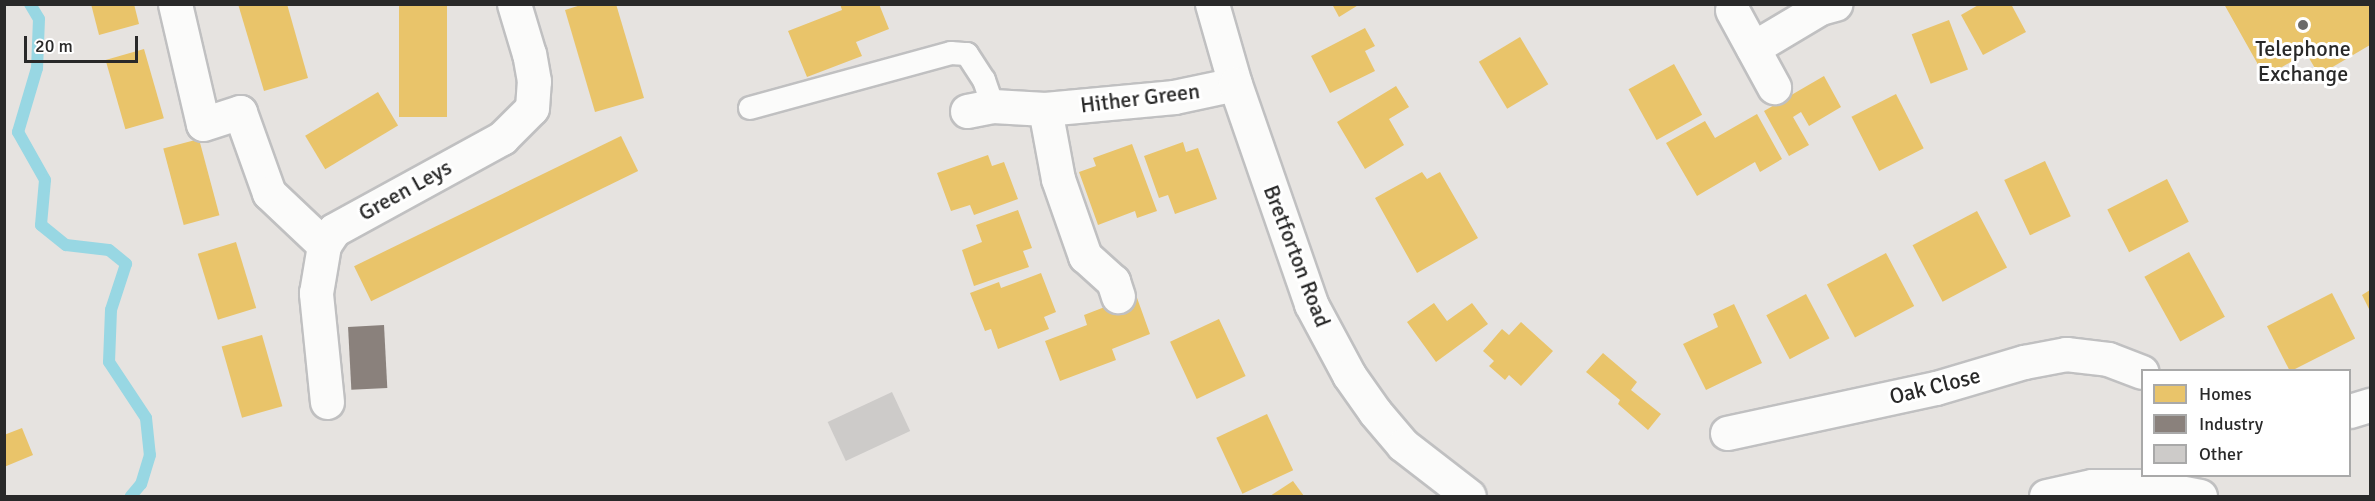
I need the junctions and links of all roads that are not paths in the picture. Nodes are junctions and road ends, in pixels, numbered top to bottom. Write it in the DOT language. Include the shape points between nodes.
graph roads {
  1 [pos="175,4"];
  2 [pos="514,4"];
  3 [pos="1212,4"];
  4 [pos="1835,4"];
  5 [pos="1732,10"];
  6 [pos="1753,48"];
  7 [pos="1235,84"];
  8 [pos="1774,87"];
  9 [pos="750,108"];
  10 [pos="980,109"];
  11 [pos="1045,109"];
  12 [pos="324,244"];
  13 [pos="1118,296"];
  14 [pos="2141,372"];
  15 [pos="327,402"];
  16 [pos="2370,405"];
  17 [pos="2351,410"];
  18 [pos="1727,434"];
  19 [pos="1469,496"];
  20 [pos="2046,496"];
  21 [pos="2200,496"];
  1 -- 12 [label="street" via="203,124 240,112 269,193"];
  2 -- 12 [label="street, Green Leys" via="531,63 532,108 502,138 334,230"];
  3 -- 7 [label="street, Bretforton Road"];
  4 -- 6 [label="street"];
  5 -- 6 [label="street"];
  6 -- 8 [label="street"];
  7 -- 11 [label="street, Hither Green" via="1174,97"];
  7 -- 19 [label="street, Bretforton Road" via="1311,304 1349,375 1403,445"];
  9 -- 10 [label="lane" via="951,52 967,54 984,80"];
  10 -- 11 [label="street, Hither Green"];
  11 -- 13 [label="street" via="1058,179 1085,256 1113,281"];
  12 -- 15 [label="street" via="316,294"];
  14 -- 18 [label="street, Oak Close" via="2108,359 2066,354 1936,388"];
  16 -- 17 [label="street"];
  20 -- 21 [label="street" via="2092,486 2148,486"];
}
